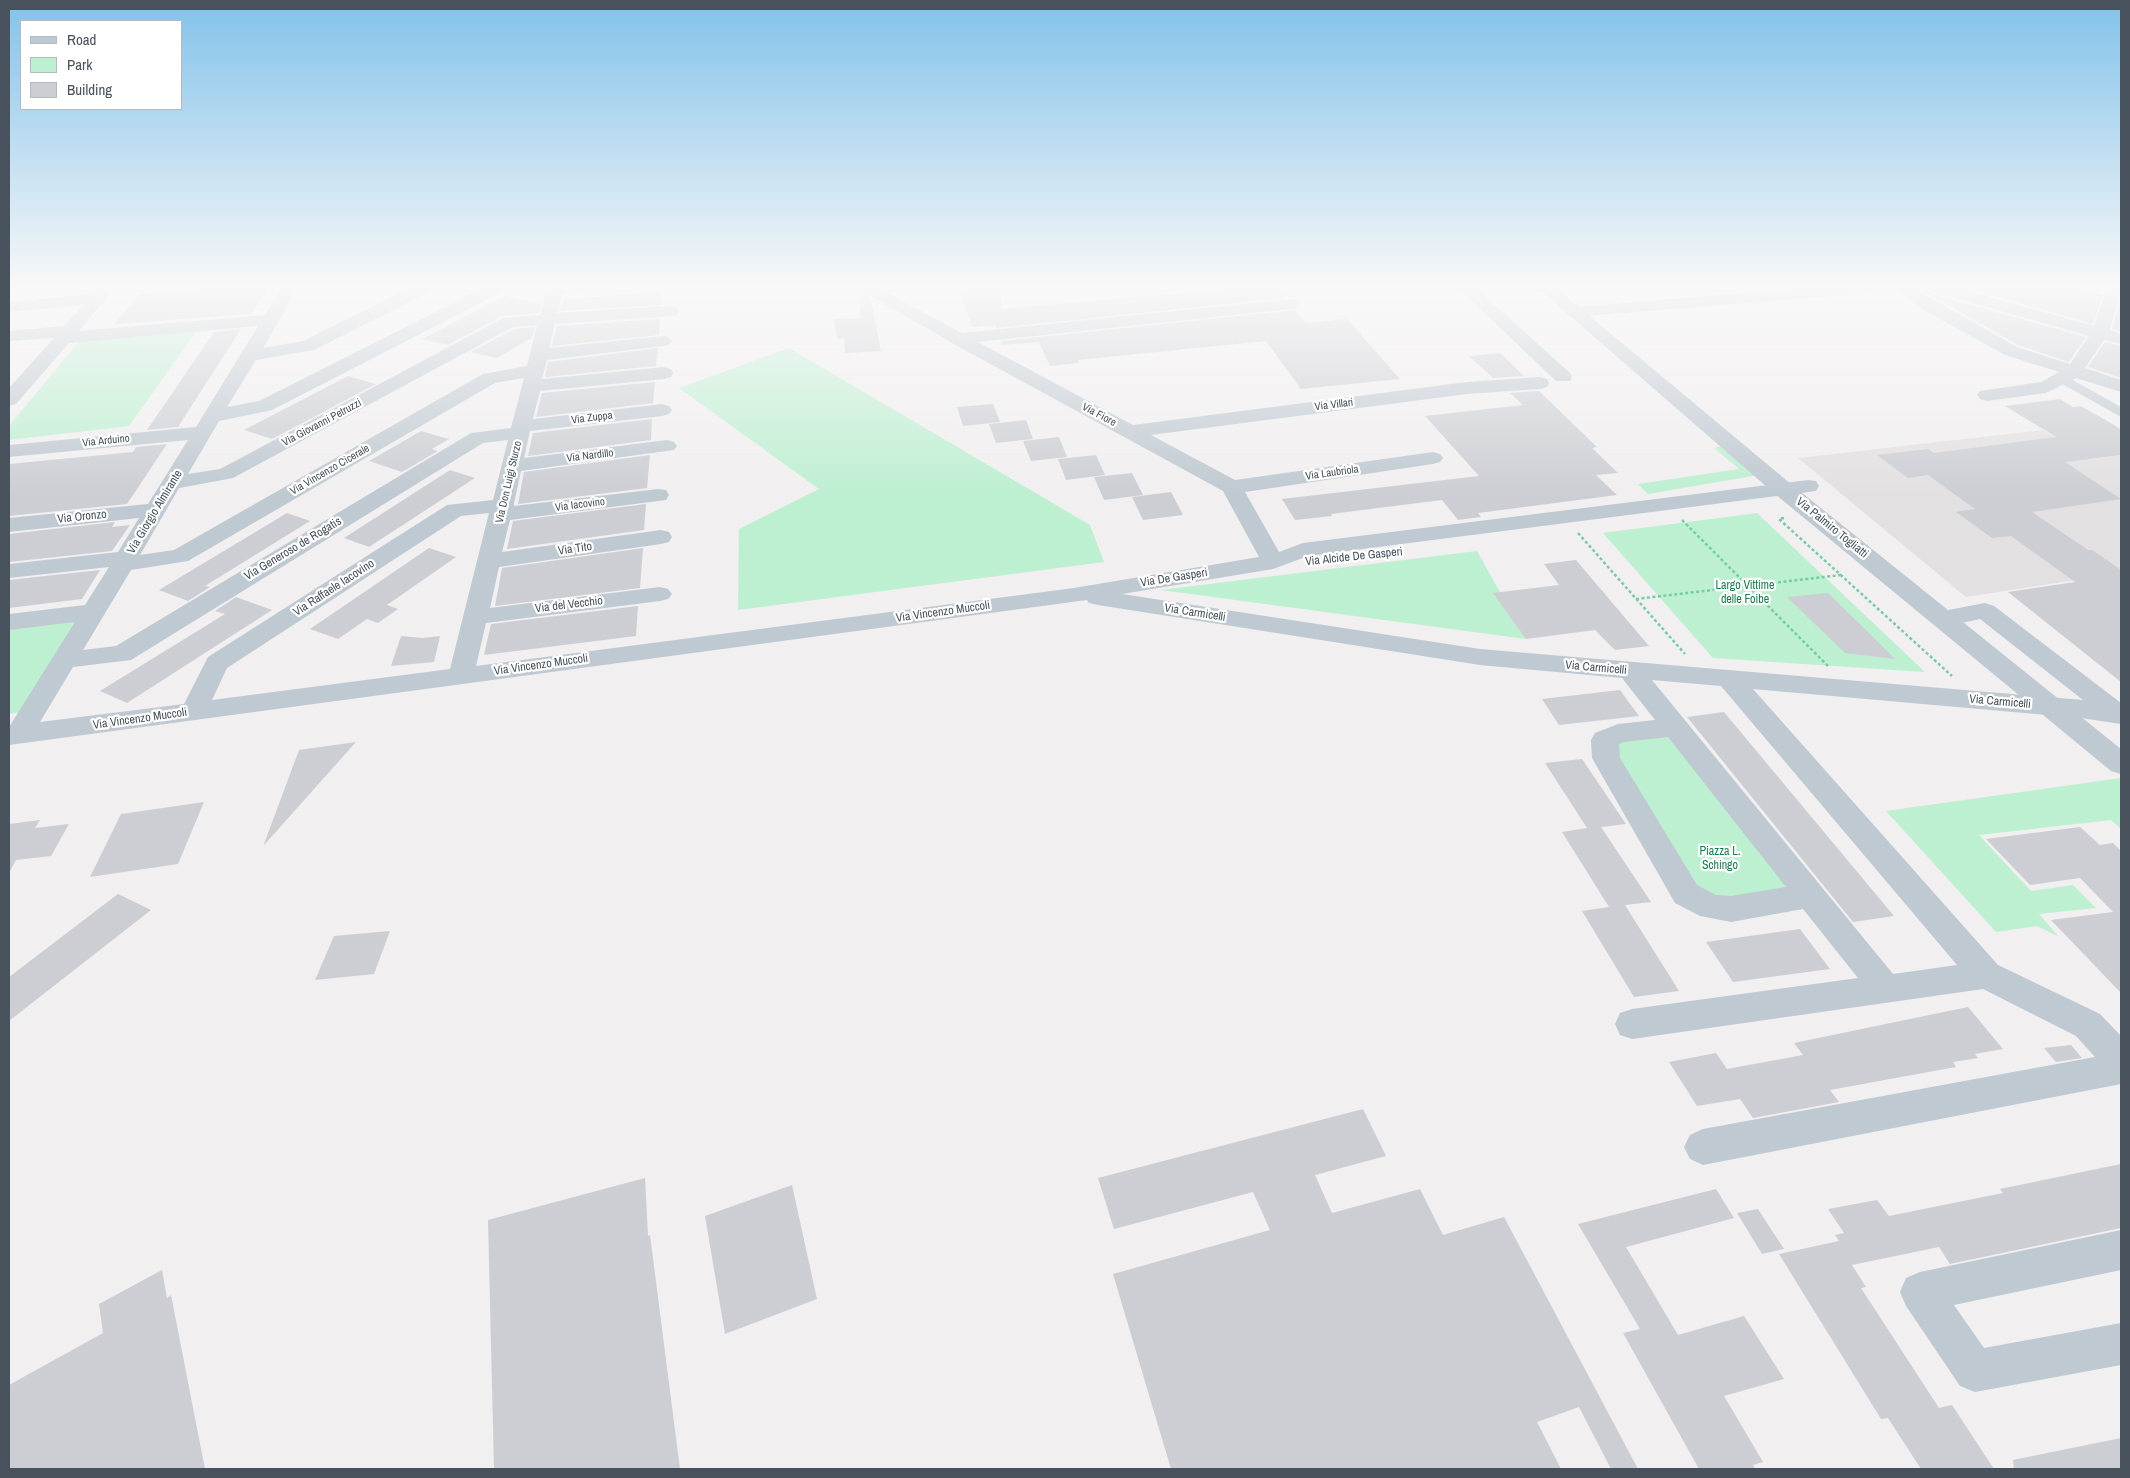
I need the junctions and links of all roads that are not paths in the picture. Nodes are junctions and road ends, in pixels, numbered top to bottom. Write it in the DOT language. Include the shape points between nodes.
graph roads {
  1 [pos="46,357"];
  2 [pos="249,357"];
  3 [pos="361,357"];
  4 [pos="444,357"];
  5 [pos="539,357"];
  6 [pos="596,357"];
  7 [pos="991,357"];
  8 [pos="1541,357"];
  9 [pos="1637,357"];
  10 [pos="2025,357"];
  11 [pos="2081,357"];
  12 [pos="536,371"];
  13 [pos="664,373"];
  14 [pos="2067,375"];
  15 [pos="2121,386"];
  16 [pos="12,394"];
  17 [pos="1987,395"];
  18 [pos="662,410"];
  19 [pos="2121,413"];
  20 [pos="208,424"];
  21 [pos="521,429"];
  22 [pos="1129,432"];
  23 [pos="667,446"];
  24 [pos="9,451"];
  25 [pos="1433,458"];
  26 [pos="513,466"];
  27 [pos="172,484"];
  28 [pos="1232,487"];
  29 [pos="658,495"];
  30 [pos="1805,497"];
  31 [pos="502,509"];
  32 [pos="156,510"];
  33 [pos="9,525"];
  34 [pos="661,537"];
  35 [pos="124,561"];
  36 [pos="490,561"];
  37 [pos="1273,562"];
  38 [pos="9,571"];
  39 [pos="660,594"];
  40 [pos="1074,595"];
  41 [pos="94,612"];
  42 [pos="477,617"];
  43 [pos="1953,617"];
  44 [pos="9,622"];
  45 [pos="64,660"];
  46 [pos="1631,671"];
  47 [pos="461,676"];
  48 [pos="1717,678"];
  49 [pos="2053,707"];
  50 [pos="2081,709"];
  51 [pos="194,712"];
  52 [pos="2120,715"];
  53 [pos="1675,727"];
  54 [pos="14,736"];
  55 [pos="2121,742"];
  56 [pos="2121,764"];
  57 [pos="1808,896"];
  58 [pos="1986,975"];
  59 [pos="1885,988"];
  60 [pos="1632,1024"];
  61 [pos="2121,1060"];
  62 [pos="2121,1068"];
  63 [pos="1703,1147"];
  64 [pos="2121,1250"];
  65 [pos="2121,1344"];
  1 -- 16 [label="street"];
  2 -- 20 [label="street, Via Giorgio Almirante"];
  3 -- 20 [label="street, Via Arduino" via="265,406"];
  4 -- 27 [label="street, Via Giovanni Petruzzi" via="226,474"];
  5 -- 12 [label="street, Via Don Luigi Sturzo"];
  6 -- 12 [label="street"];
  7 -- 22 [label="street, Via Fiore"];
  8 -- 22 [label="street, Via Villari" via="1566,383 1562,386 1540,383 1467,388"];
  9 -- 30 [label="street, Via Palmiro Togliatti"];
  10 -- 14 [label="street"];
  11 -- 14 [label="street"];
  12 -- 13 [label="street"];
  12 -- 21 [label="street, Via Don Luigi Sturzo"];
  12 -- 35 [label="street, Via Vincenzo Cicerale" via="490,378 180,556"];
  14 -- 15 [label="street"];
  14 -- 17 [label="street" via="2046,387"];
  14 -- 19 [label="street"];
  18 -- 21 [label="street, Via Zuppa"];
  20 -- 24 [label="street, Via Arduino"];
  20 -- 27 [label="street, Via Giorgio Almirante"];
  21 -- 26 [label="street, Via Don Luigi Sturzo"];
  21 -- 45 [label="street, Via Generoso de Rogatis" via="478,437 122,654"];
  22 -- 28 [label="street, Via Fiore"];
  23 -- 26 [label="street, Via Nardillo"];
  25 -- 28 [label="street, Via Laubriola"];
  26 -- 31 [label="street, Via Don Luigi Sturzo"];
  27 -- 32 [label="street, Via Giorgio Almirante"];
  28 -- 37 [label="street"];
  29 -- 31 [label="street, Via Iacovino"];
  30 -- 37 [label="street, Via Alcide De Gasperi" via="1313,563"];
  30 -- 37 [label="street, Via Alcide De Gasperi" via="1303,550"];
  30 -- 43 [label="street, Via Palmiro Togliatti"];
  31 -- 36 [label="street, Via Don Luigi Sturzo"];
  31 -- 51 [label="street, Via Raffaele Iacovino" via="455,510 217,663"];
  32 -- 33 [label="street, Via Oronzo"];
  32 -- 35 [label="street, Via Giorgio Almirante"];
  34 -- 36 [label="street, Via Tito"];
  35 -- 38 [label="street, Via Vincenzo Cicerale"];
  35 -- 41 [label="street, Via Giorgio Almirante"];
  36 -- 42 [label="street, Via Don Luigi Sturzo"];
  37 -- 40 [label="street, Via De Gasperi"];
  39 -- 42 [label="street, Via del Vecchio"];
  40 -- 46 [label="street, Via Carmicelli" via="1480,657"];
  40 -- 47 [label="street, Via Vincenzo Muccoli"];
  41 -- 44 [label="street"];
  41 -- 45 [label="street, Via Giorgio Almirante"];
  42 -- 47 [label="street, Via Don Luigi Sturzo"];
  43 -- 49 [label="street, Via Palmiro Togliatti"];
  43 -- 50 [label="street, Via Palmiro Togliatti"];
  43 -- 52 [label="street" via="1985,611"];
  45 -- 54 [label="street, Via Giorgio Almirante"];
  46 -- 48 [label="street, Via Carmicelli"];
  46 -- 53 [label="street"];
  47 -- 51 [label="street, Via Vincenzo Muccoli"];
  48 -- 49 [label="street, Via Carmicelli"];
  48 -- 58 [label="street"];
  49 -- 50 [label="street, Via Carmicelli"];
  49 -- 56 [label="street, Via Palmiro Togliatti"];
  50 -- 52 [label="street, Via Carmicelli"];
  50 -- 55 [label="street, Via Palmiro Togliatti"];
  51 -- 54 [label="street, Via Vincenzo Muccoli"];
  53 -- 57 [label="street"];
  53 -- 57 [label="street" via="1618,733 1604,740 1606,758 1686,894 1711,907 1731,909"];
  57 -- 59 [label="street"];
  58 -- 59 [label="street"];
  58 -- 61 [label="street" via="2088,1025"];
  59 -- 60 [label="street"];
  62 -- 63 [label="street"];
  64 -- 65 [label="street" via="1920,1292 1975,1371"];
}
